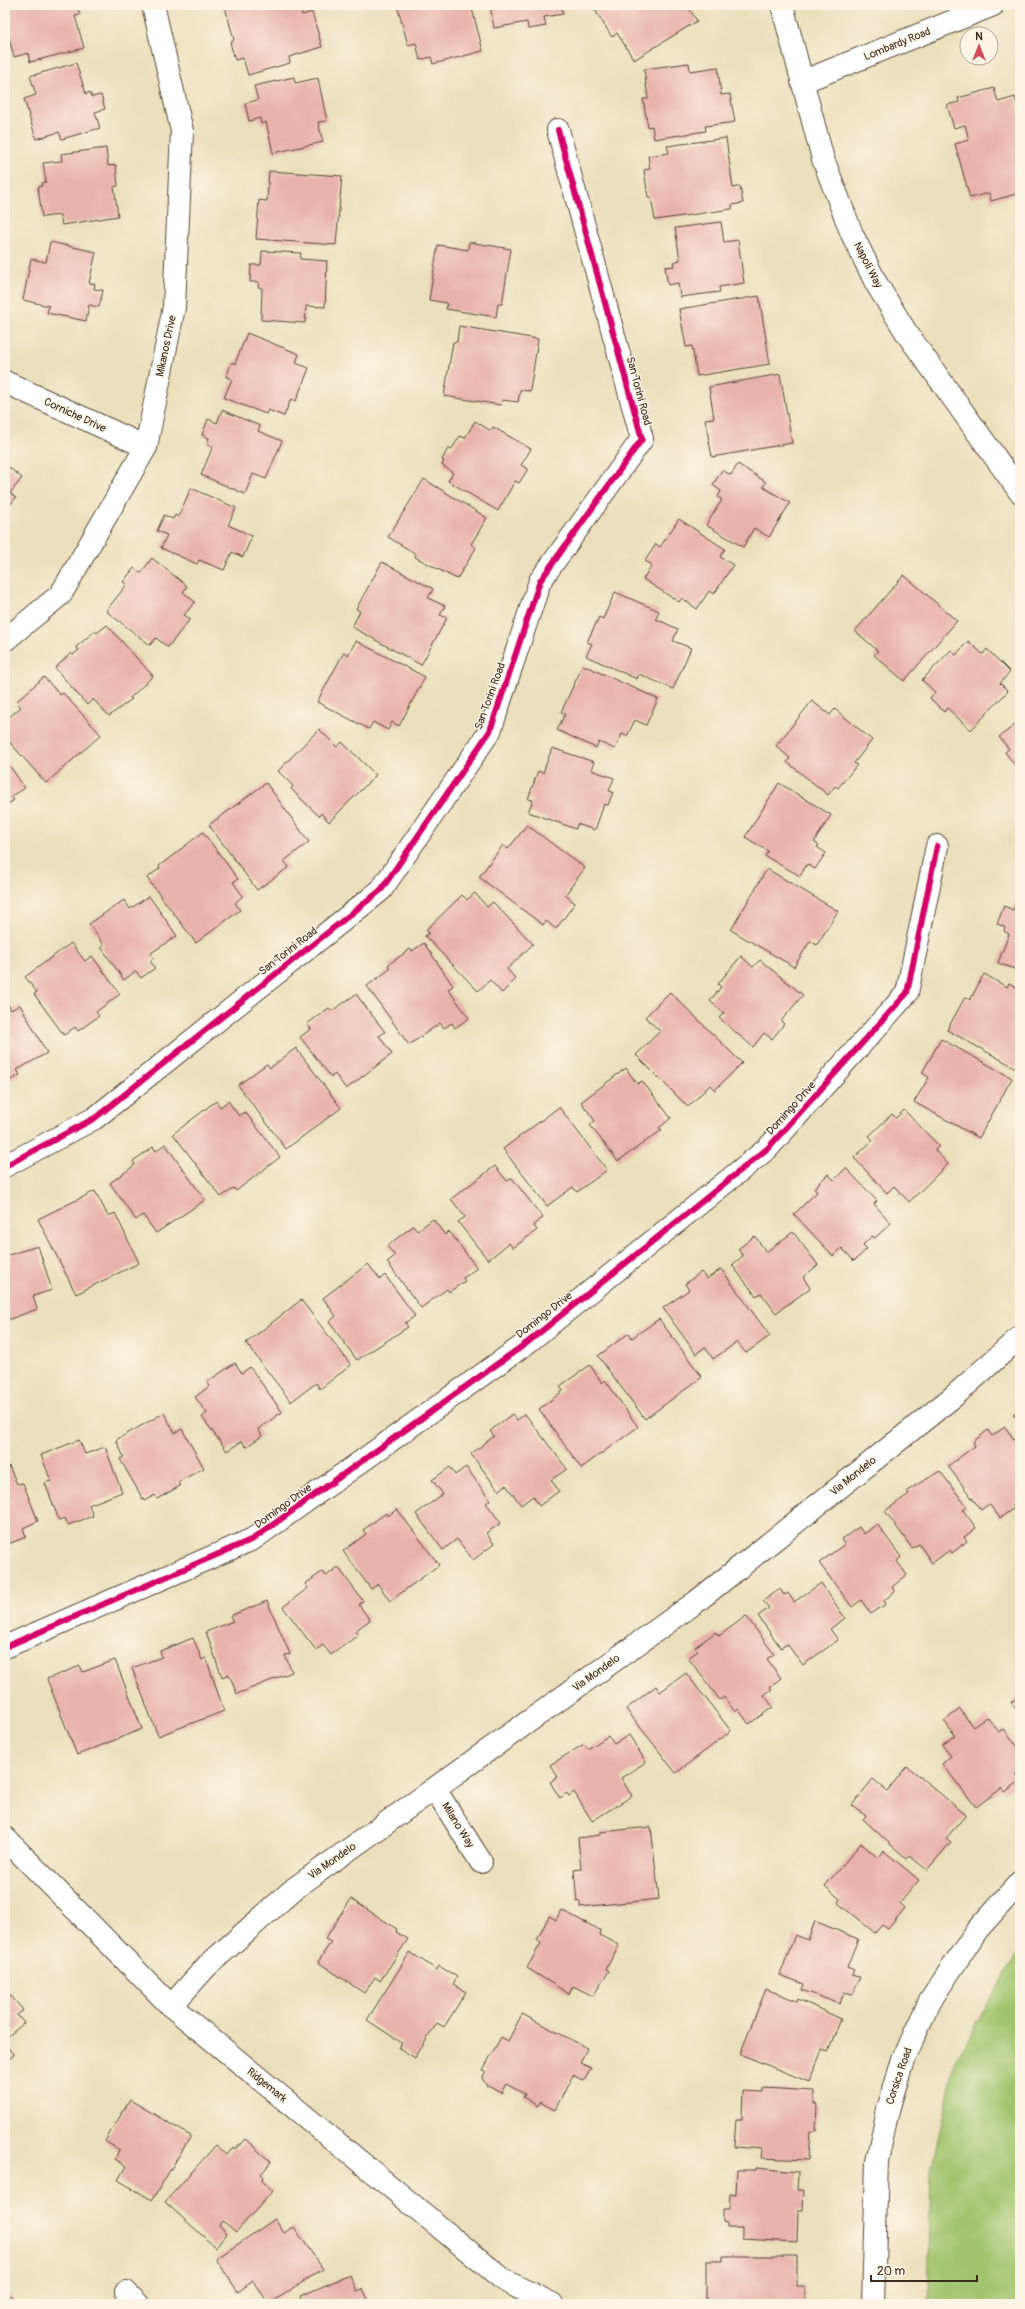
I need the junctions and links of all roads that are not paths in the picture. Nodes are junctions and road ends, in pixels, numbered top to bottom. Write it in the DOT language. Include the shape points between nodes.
graph roads {
  1 [pos="152,5"];
  2 [pos="782,5"];
  3 [pos="993,5"];
  4 [pos="802,82"];
  5 [pos="558,130"];
  6 [pos="5,382"];
  7 [pos="146,447"];
  8 [pos="1020,492"];
  9 [pos="5,640"];
  10 [pos="937,846"];
  11 [pos="5,1166"];
  12 [pos="1020,1337"];
  13 [pos="5,1647"];
  14 [pos="435,1789"];
  15 [pos="7,1844"];
  16 [pos="481,1862"];
  17 [pos="1020,1882"];
  18 [pos="171,2006"];
  19 [pos="552,2304"];
  20 [pos="873,2304"];
  1 -- 7 [label="street, Mikanos Drive" via="182,131 174,307"];
  2 -- 4 [label="street, Napoli Way"];
  3 -- 4 [label="street, Lombardy Road"];
  4 -- 8 [label="street, Napoli Way" via="823,159 852,234 876,283 906,332"];
  5 -- 11 [label="street, San Torini Road" via="642,439 540,581 490,731 381,890 95,1118"];
  6 -- 7 [label="street, Corniche Drive"];
  7 -- 9 [label="street, Mikanos Drive" via="61,594"];
  10 -- 13 [label="street, Domingo Drive" via="907,993 768,1148 528,1342 253,1539"];
  12 -- 14 [label="street, Via Mondelo" via="954,1396 696,1602"];
  14 -- 16 [label="street, Milano Way"];
  14 -- 18 [label="street, Via Mondelo" via="294,1888 206,1966"];
  15 -- 18 [label="street, Ridgemark"];
  17 -- 20 [label="street, Corsica Road" via="977,1930 930,2001 903,2059 877,2161"];
  18 -- 19 [label="street, Ridgemark" via="505,2281"];
}
